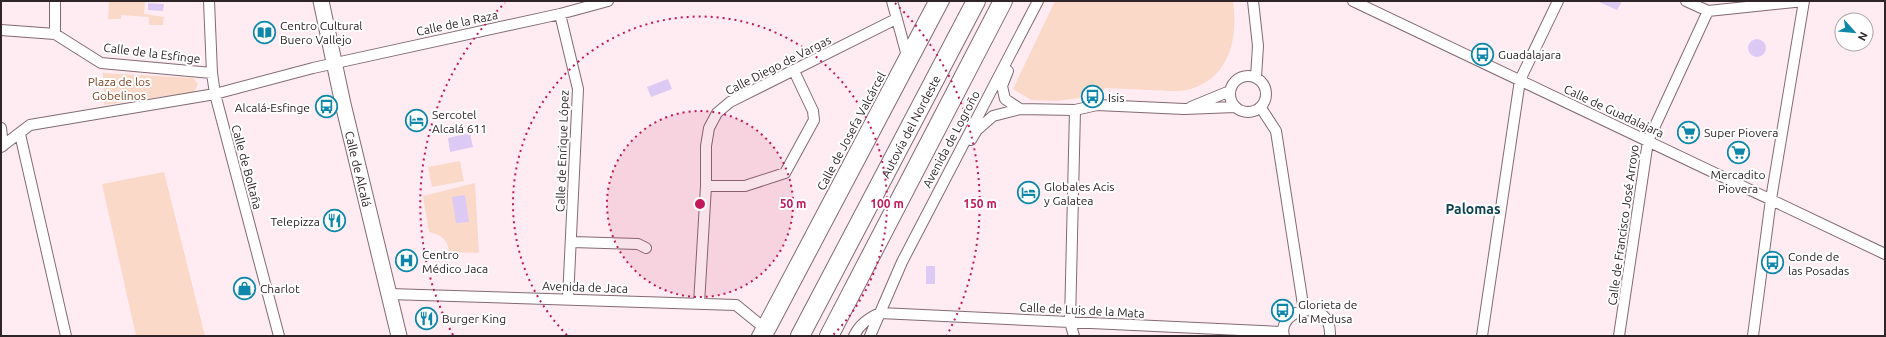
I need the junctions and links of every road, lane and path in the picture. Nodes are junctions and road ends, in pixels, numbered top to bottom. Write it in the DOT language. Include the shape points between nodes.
graph roads {
  1 [pos="55,1"];
  2 [pos="210,1"];
  3 [pos="321,1"];
  4 [pos="608,1"];
  5 [pos="892,1"];
  6 [pos="934,1"];
  7 [pos="944,1"];
  8 [pos="976,1"];
  9 [pos="1003,1"];
  10 [pos="1038,1"];
  11 [pos="1252,1"];
  12 [pos="1353,1"];
  13 [pos="1558,1"];
  14 [pos="1686,1"];
  15 [pos="1804,1"];
  16 [pos="1708,11"];
  17 [pos="560,14"];
  18 [pos="896,19"];
  19 [pos="1,30"];
  20 [pos="1022,32"];
  21 [pos="55,34"];
  22 [pos="907,54"];
  23 [pos="334,64"];
  24 [pos="910,68"];
  25 [pos="794,70"];
  26 [pos="212,73"];
  27 [pos="1256,77"];
  28 [pos="1520,80"];
  29 [pos="1230,91"];
  30 [pos="215,94"];
  31 [pos="1235,107"];
  32 [pos="1261,108"];
  33 [pos="1020,109"];
  34 [pos="1075,110"];
  35 [pos="1184,110"];
  36 [pos="1,128"];
  37 [pos="20,134"];
  38 [pos="1648,141"];
  39 [pos="2,146"];
  40 [pos="706,186"];
  41 [pos="1771,199"];
  42 [pos="931,205"];
  43 [pos="572,242"];
  44 [pos="646,248"];
  45 [pos="1885,254"];
  46 [pos="389,294"];
  47 [pos="568,299"];
  48 [pos="699,304"];
  49 [pos="1304,311"];
  50 [pos="880,313"];
  51 [pos="1070,322"];
  52 [pos="762,326"];
  53 [pos="1284,334"];
  54 [pos="768,335"];
  55 [pos="66,336"];
  56 [pos="279,336"];
  57 [pos="398,336"];
  58 [pos="757,336"];
  59 [pos="800,336"];
  60 [pos="829,336"];
  61 [pos="854,336"];
  62 [pos="870,336"];
  63 [pos="1074,336"];
  64 [pos="1330,336"];
  65 [pos="1482,336"];
  66 [pos="1619,336"];
  67 [pos="1753,336"];
  1 -- 21 [label="street"];
  2 -- 26 [label="street, Calle de Boltaña"];
  3 -- 23 [label="main road, Calle de Alcalá"];
  4 -- 17 [label="street, Calle de la Raza"];
  5 -- 18 [label="street"];
  6 -- 22 [label="street, Calle de Josefa Valcárcel"];
  7 -- 24 [label="street, Calle de Josefa Valcárcel"];
  8 -- 59 [label="highway, Autovía del Nordeste"];
  9 -- 60 [label="highway, Autovía del Nordeste"];
  10 -- 20 [label="street, Avenida de Logroño"];
  11 -- 27 [label="street" via="1258,46"];
  12 -- 28 [label="street, Calle de Guadalajara"];
  13 -- 28 [label="street"];
  14 -- 16 [label="street"];
  15 -- 16 [label="street"];
  15 -- 41 [label="street"];
  16 -- 38 [label="street, Calle de Francisco José Arroyo"];
  17 -- 23 [label="street, Calle de la Raza"];
  17 -- 43 [label="street, Calle de Enrique López" via="578,89"];
  18 -- 22 [label="street"];
  18 -- 25 [label="street, Calle Diego de Vargas"];
  19 -- 21 [label="street, Calle de la Esfinge"];
  20 -- 33 [label="street" via="1002,86 1005,99"];
  20 -- 42 [label="street, Avenida de Logroño"];
  21 -- 26 [label="street, Calle de la Esfinge" via="101,62"];
  22 -- 24 [label="street"];
  22 -- 52 [label="street, Calle de Josefa Valcárcel"];
  23 -- 30 [label="street"];
  23 -- 46 [label="main road, Calle de Alcalá"];
  24 -- 54 [label="street, Calle de Josefa Valcárcel"];
  25 -- 40 [label="street, Calle Diego de Vargas" via="730,102 717,113 709,128 706,146"];
  25 -- 40 [label="street" via="813,111 814,120 785,173 745,186"];
  26 -- 30 [label="street, Calle de Boltaña"];
  27 -- 29 [label="street" via="1245,76 1235,81"];
  27 -- 32 [label="street" via="1263,83 1266,92"];
  28 -- 38 [label="street, Calle de Guadalajara"];
  28 -- 65 [label="street"];
  29 -- 31 [label="street" via="1230,100"];
  29 -- 35 [label="street"];
  30 -- 37 [label="street" via="30,125"];
  30 -- 56 [label="street, Calle de Boltaña"];
  31 -- 32 [label="street" via="1243,112"];
  31 -- 35 [label="street"];
  32 -- 49 [label="street" via="1276,131"];
  33 -- 34 [label="street"];
  33 -- 42 [label="street" via="993,116 977,130"];
  34 -- 35 [label="street" via="1097,105"];
  34 -- 51 [label="street"];
  36 -- 39 [label="street"];
  37 -- 39 [label="street"];
  37 -- 55 [label="street"];
  38 -- 41 [label="street, Calle de Guadalajara"];
  38 -- 66 [label="street, Calle de Francisco José Arroyo"];
  40 -- 48 [label="street, Calle Diego de Vargas"];
  41 -- 45 [label="street, Calle de Guadalajara"];
  41 -- 67 [label="street"];
  42 -- 50 [label="street, Avenida de Logroño"];
  43 -- 44 [label="street" via="638,244"];
  43 -- 47 [label="street, Calle de Enrique López"];
  46 -- 47 [label="street, Avenida de Jaca"];
  46 -- 57 [label="main road, Calle de Alcalá"];
  47 -- 48 [label="street, Avenida de Jaca"];
  48 -- 52 [label="street, Avenida de Jaca" via="736,305"];
  49 -- 53 [label="street" via="1291,317"];
  49 -- 64 [label="street" via="1316,311 1323,315 1330,328"];
  50 -- 51 [label="street, Calle de Luis de la Mata"];
  50 -- 61 [label="street" via="866,321 857,329"];
  50 -- 62 [label="street, Avenida de Logroño"];
  51 -- 53 [label="street, Calle de Luis de la Mata"];
  51 -- 63 [label="street"];
  52 -- 54 [label="street, Avenida de Jaca"];
  52 -- 58 [label="street, Calle de Josefa Valcárcel"];
}
